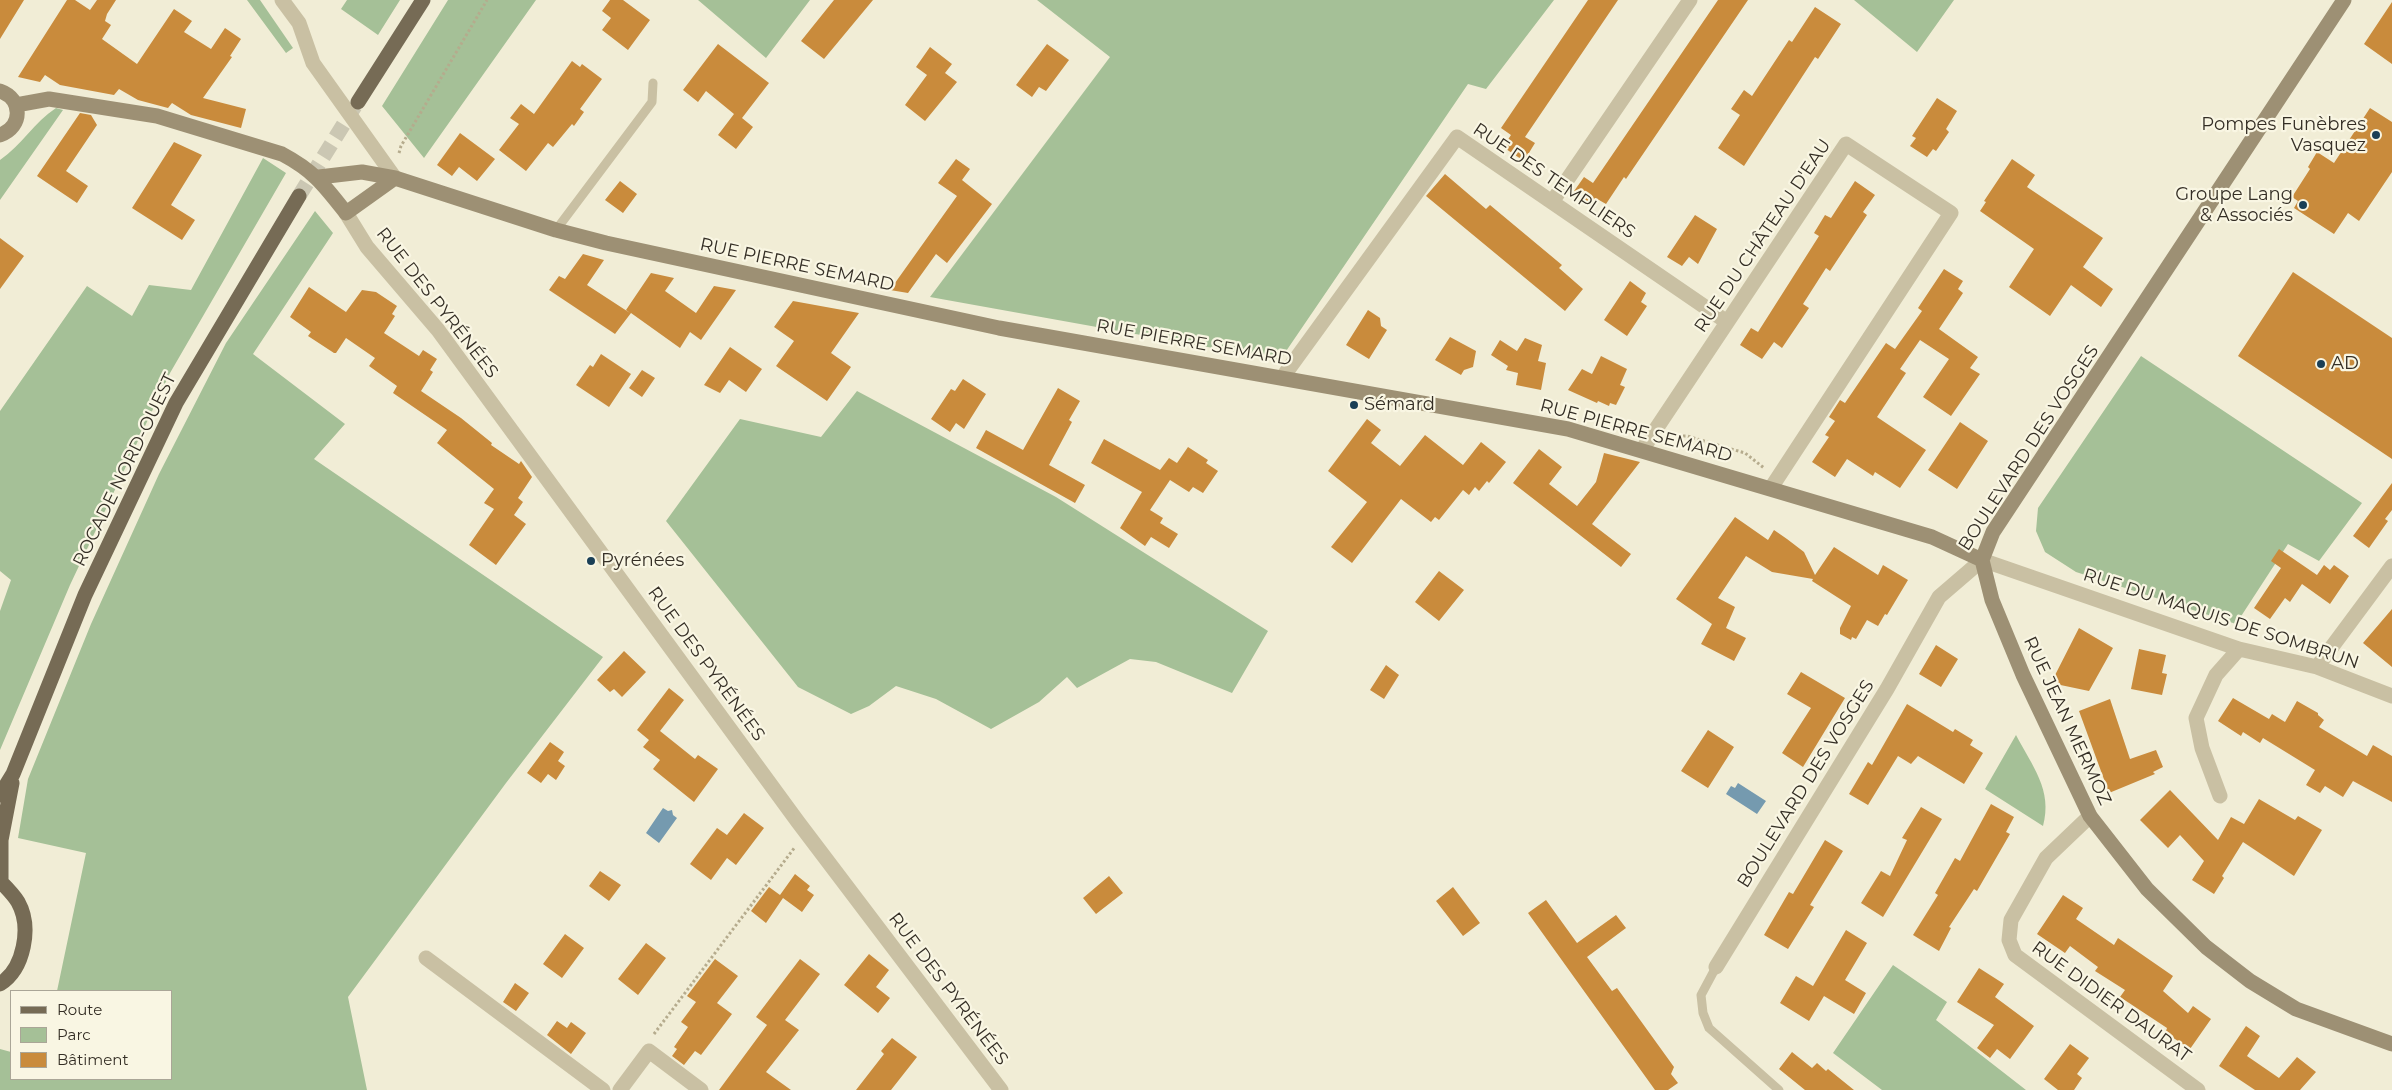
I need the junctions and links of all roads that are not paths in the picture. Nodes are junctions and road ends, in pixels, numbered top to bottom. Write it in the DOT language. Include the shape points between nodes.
graph roads {
  1 [pos="282,0"];
  2 [pos="423,0"];
  3 [pos="1690,0"];
  4 [pos="2344,0"];
  5 [pos="653,82"];
  6 [pos="0,91"];
  7 [pos="358,102"];
  8 [pos="16,105"];
  9 [pos="0,135"];
  10 [pos="319,177"];
  11 [pos="394,178"];
  12 [pos="299,196"];
  13 [pos="1552,202"];
  14 [pos="346,213"];
  15 [pos="556,230"];
  16 [pos="1727,322"];
  17 [pos="1282,378"];
  18 [pos="1642,450"];
  19 [pos="1771,488"];
  20 [pos="1982,560"];
  21 [pos="2392,566"];
  22 [pos="2239,649"];
  23 [pos="2317,667"];
  24 [pos="2392,696"];
  25 [pos="13,774"];
  26 [pos="0,796"];
  27 [pos="2220,796"];
  28 [pos="2090,816"];
  29 [pos="0,882"];
  30 [pos="426,958"];
  31 [pos="1716,967"];
  32 [pos="0,984"];
  33 [pos="2392,1044"];
  34 [pos="603,1090"];
  35 [pos="620,1090"];
  36 [pos="701,1090"];
  37 [pos="1001,1090"];
  38 [pos="1779,1090"];
  39 [pos="2198,1090"];
  1 -- 11 [label="street" via="299,23 313,63"];
  2 -- 7 [label="main road"];
  3 -- 13 [label="street"];
  4 -- 20 [label="main road, BOULEVARD DES VOSGES" via="1993,532"];
  5 -- 15 [label="lane" via="652,102"];
  6 -- 8 [label="main road"];
  8 -- 9 [label="main road" via="18,112 14,126"];
  8 -- 10 [label="main road" via="49,99 157,116 282,154"];
  10 -- 11 [label="main road, RUE PIERRE SEMARD" via="362,172"];
  10 -- 14 [label="main road"];
  11 -- 14 [label="main road"];
  11 -- 15 [label="main road, RUE PIERRE SEMARD"];
  12 -- 25 [label="main road, ROCADE NORD-OUEST" via="176,404 84,595"];
  13 -- 16 [label="street, RUE DES TEMPLIERS"];
  13 -- 17 [label="street, RUE DES TEMPLIERS" via="1457,137"];
  14 -- 37 [label="street, RUE DES PYRÉNÉES" via="367,247 438,330 806,832"];
  15 -- 17 [label="main road, RUE PIERRE SEMARD" via="999,328"];
  16 -- 18 [label="street, RUE DU CHÂTEAU D'EAU"];
  16 -- 19 [label="street, RUE DU CHÂTEAU D'EAU" via="1846,144 1951,213"];
  17 -- 18 [label="main road, RUE PIERRE SEMARD" via="1568,428"];
  18 -- 19 [label="main road, RUE PIERRE SEMARD"];
  19 -- 20 [label="main road, RUE PIERRE SEMARD" via="1932,537"];
  20 -- 22 [label="street, RUE DU MAQUIS DE SOMBRUN"];
  20 -- 28 [label="main road, RUE JEAN MERMOZ" via="1992,600 2023,675"];
  20 -- 31 [label="street, BOULEVARD DES VOSGES" via="1939,597 1887,689"];
  21 -- 23 [label="street"];
  22 -- 23 [label="street, RUE DU MAQUIS DE SOMBRUN"];
  22 -- 27 [label="street" via="2216,675 2196,718 2202,748"];
  23 -- 24 [label="street, RUE DU MAQUIS DE SOMBRUN"];
  25 -- 26 [label="main road, ROCADE NORD-OUEST"];
  25 -- 29 [label="main road, ROCADE NORD-OUEST" via="1,840"];
  28 -- 33 [label="main road, RUE JEAN MERMOZ" via="2147,889 2206,947 2250,981 2296,1009"];
  28 -- 39 [label="street, RUE DIDIER DAURAT" via="2046,858 2011,920 2009,940 2015,955"];
  29 -- 32 [label="main road" via="19,903 26,930 21,957"];
  30 -- 34 [label="street"];
  31 -- 38 [label="lane" via="1701,996 1709,1028"];
  35 -- 36 [label="street" via="649,1051"];
}
